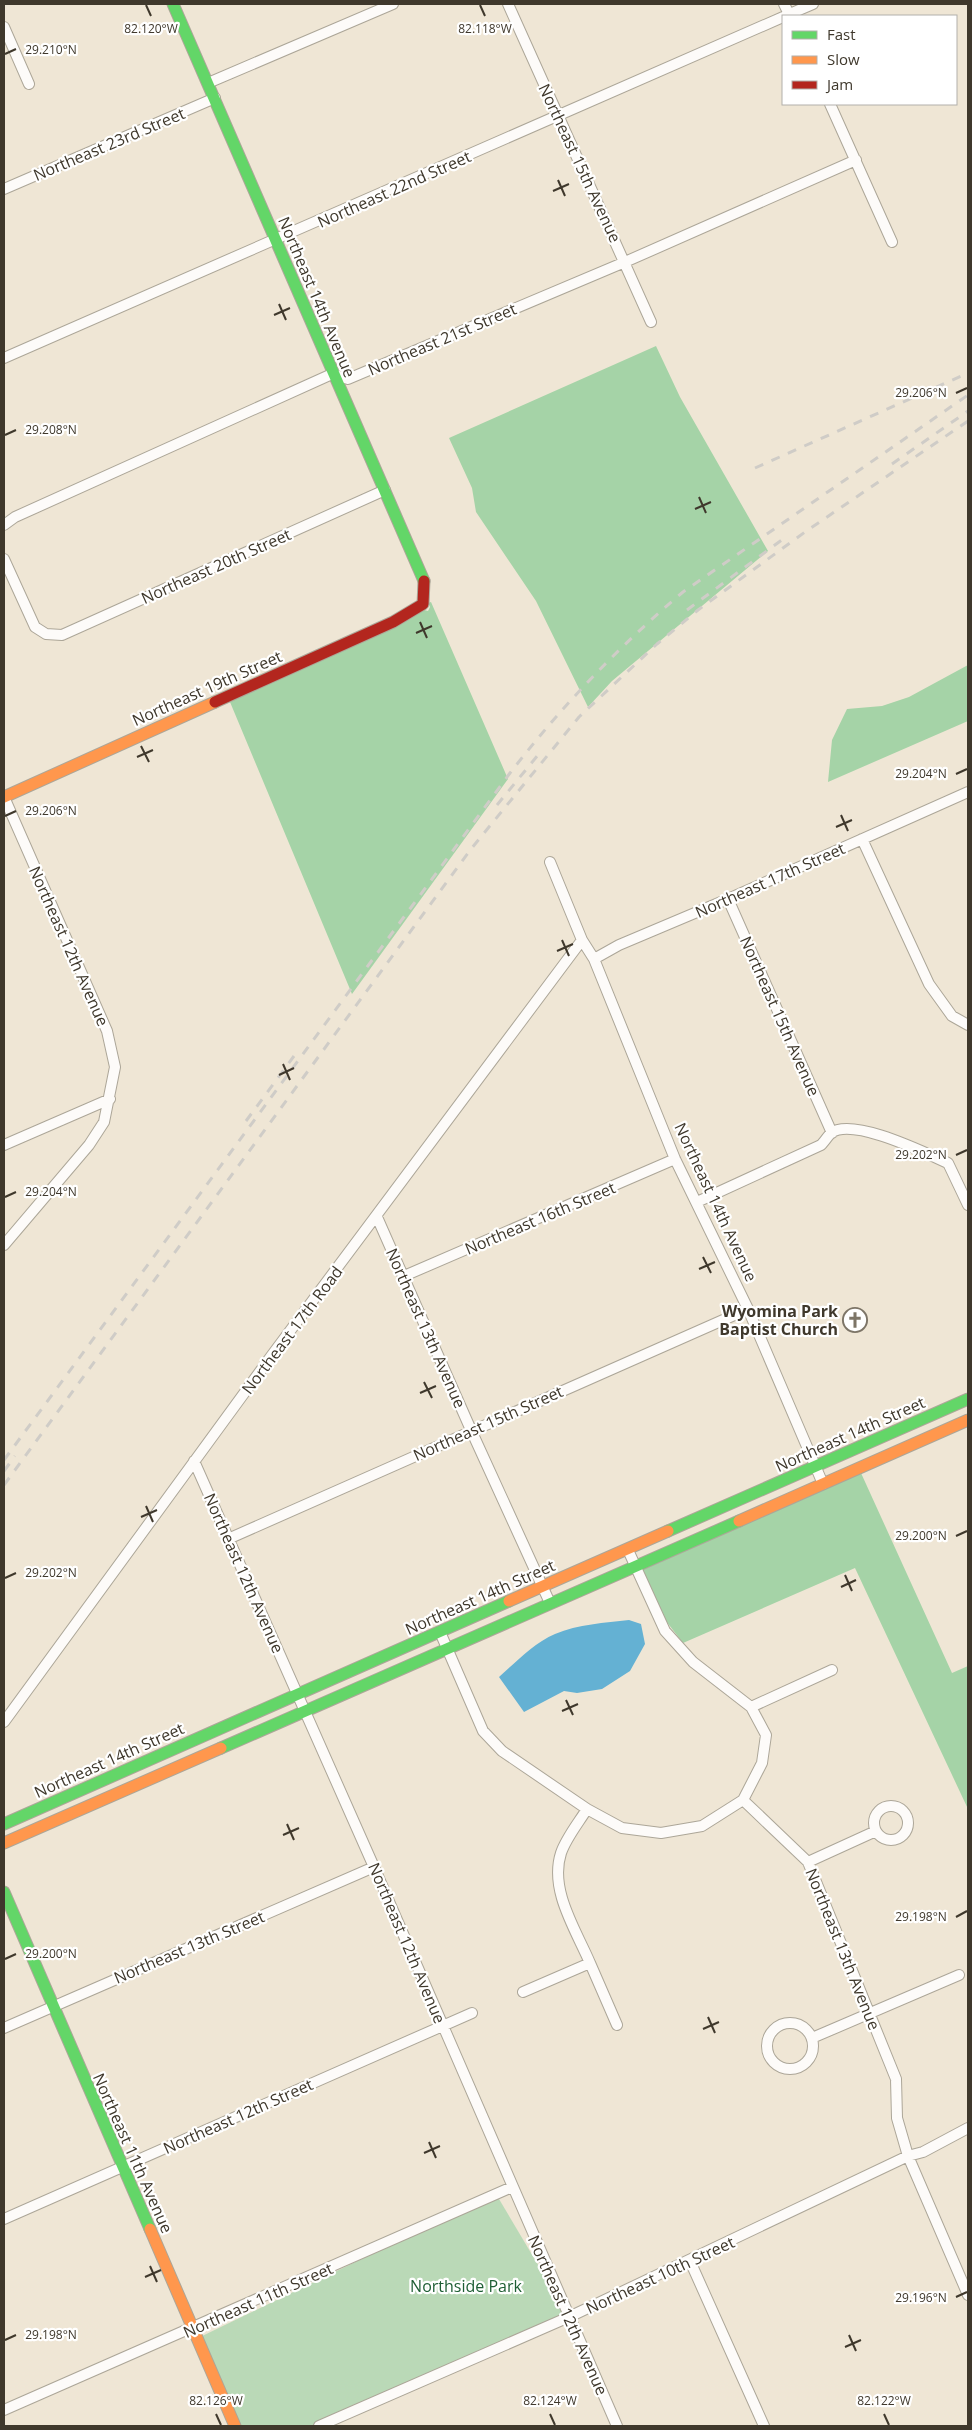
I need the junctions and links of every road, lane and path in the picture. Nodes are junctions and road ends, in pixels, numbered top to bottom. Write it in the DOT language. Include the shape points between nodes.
graph roads {
  1 [pos="173,4"];
  2 [pos="393,4"];
  3 [pos="508,4"];
  4 [pos="813,4"];
  5 [pos="789,15"];
  6 [pos="782,18"];
  7 [pos="4,27"];
  8 [pos="208,83"];
  9 [pos="29,84"];
  10 [pos="215,98"];
  11 [pos="830,105"];
  12 [pos="557,117"];
  13 [pos="856,160"];
  14 [pos="4,189"];
  15 [pos="275,241"];
  16 [pos="892,242"];
  17 [pos="625,262"];
  18 [pos="652,322"];
  19 [pos="4,358"];
  20 [pos="332,374"];
  21 [pos="385,490"];
  22 [pos="4,525"];
  23 [pos="4,558"];
  24 [pos="423,604"];
  25 [pos="968,792"];
  26 [pos="4,797"];
  27 [pos="862,839"];
  28 [pos="550,862"];
  29 [pos="728,899"];
  30 [pos="582,940"];
  31 [pos="594,959"];
  32 [pos="968,1025"];
  33 [pos="110,1099"];
  34 [pos="832,1133"];
  35 [pos="4,1145"];
  36 [pos="675,1159"];
  37 [pos="697,1202"];
  38 [pos="968,1204"];
  39 [pos="377,1217"];
  40 [pos="4,1245"];
  41 [pos="404,1276"];
  42 [pos="748,1309"];
  43 [pos="968,1400"];
  44 [pos="968,1420"];
  45 [pos="470,1430"];
  46 [pos="194,1461"];
  47 [pos="816,1466"];
  48 [pos="823,1484"];
  49 [pos="228,1539"];
  50 [pos="628,1550"];
  51 [pos="635,1566"];
  52 [pos="543,1586"];
  53 [pos="550,1604"];
  54 [pos="440,1632"];
  55 [pos="448,1649"];
  56 [pos="832,1670"];
  57 [pos="298,1694"];
  58 [pos="751,1707"];
  59 [pos="305,1711"];
  60 [pos="4,1722"];
  61 [pos="743,1800"];
  62 [pos="587,1809"];
  63 [pos="4,1824"];
  64 [pos="876,1831"];
  65 [pos="4,1843"];
  66 [pos="808,1862"];
  67 [pos="374,1867"];
  68 [pos="4,1892"];
  69 [pos="590,1963"];
  70 [pos="959,1975"];
  71 [pos="523,1992"];
  72 [pos="51,2006"];
  73 [pos="472,2013"];
  74 [pos="870,2015"];
  75 [pos="617,2025"];
  76 [pos="442,2026"];
  77 [pos="4,2028"];
  78 [pos="812,2038"];
  79 [pos="968,2128"];
  80 [pos="908,2156"];
  81 [pos="122,2167"];
  82 [pos="512,2187"];
  83 [pos="4,2219"];
  84 [pos="690,2262"];
  85 [pos="968,2295"];
  86 [pos="569,2317"];
  87 [pos="192,2329"];
  88 [pos="4,2410"];
  89 [pos="235,2426"];
  90 [pos="319,2426"];
  91 [pos="616,2426"];
  92 [pos="764,2426"];
  1 -- 8 [label="main road, Northeast 14th Avenue"];
  2 -- 8 [label="street"];
  3 -- 12 [label="street, Northeast 15th Avenue"];
  4 -- 5 [label="street, Northeast 22nd Street"];
  6 -- 12 [label="street, Northeast 22nd Street"];
  7 -- 9 [label="street"];
  8 -- 10 [label="main road, Northeast 14th Avenue"];
  10 -- 14 [label="street, Northeast 23rd Street"];
  10 -- 15 [label="main road, Northeast 14th Avenue"];
  11 -- 13 [label="street"];
  12 -- 15 [label="street, Northeast 22nd Street"];
  12 -- 17 [label="street, Northeast 15th Avenue"];
  13 -- 16 [label="street"];
  13 -- 17 [label="street, Northeast 21st Street"];
  15 -- 19 [label="street, Northeast 22nd Street"];
  15 -- 20 [label="main road, Northeast 14th Avenue"];
  17 -- 18 [label="street, Northeast 15th Avenue"];
  17 -- 20 [label="street, Northeast 21st Street" via="348,379"];
  20 -- 21 [label="main road, Northeast 14th Avenue"];
  20 -- 22 [label="street, Northeast 21st Street" via="15,517"];
  21 -- 23 [label="street, Northeast 20th Street" via="62,635 46,634 35,627"];
  21 -- 24 [label="main road, Northeast 14th Avenue" via="424,582"];
  24 -- 26 [label="main road, Northeast 19th Street" via="394,622"];
  25 -- 27 [label="street, Northeast 17th Street"];
  26 -- 33 [label="street, Northeast 12th Avenue" via="107,1031 114,1067"];
  27 -- 29 [label="street, Northeast 17th Street"];
  27 -- 32 [label="street" via="929,984 952,1016"];
  28 -- 30 [label="street"];
  29 -- 31 [label="street, Northeast 17th Street" via="619,945"];
  29 -- 34 [label="street, Northeast 15th Avenue"];
  30 -- 31 [label="street"];
  30 -- 39 [label="street, Northeast 17th Road"];
  31 -- 36 [label="street, Northeast 14th Avenue"];
  33 -- 35 [label="street"];
  33 -- 40 [label="street" via="104,1122 89,1144"];
  34 -- 37 [label="street" via="822,1146"];
  34 -- 38 [label="street" via="850,1128 896,1141 948,1163"];
  36 -- 37 [label="street, Northeast 14th Avenue"];
  36 -- 41 [label="street, Northeast 16th Street"];
  37 -- 42 [label="street, Northeast 14th Avenue"];
  39 -- 41 [label="street, Northeast 13th Avenue"];
  39 -- 46 [label="street, Northeast 17th Road"];
  41 -- 45 [label="street, Northeast 13th Avenue"];
  42 -- 45 [label="street, Northeast 15th Street"];
  42 -- 47 [label="street, Northeast 14th Avenue"];
  43 -- 47 [label="main road, Northeast 14th Street"];
  44 -- 48 [label="main road, Northeast 14th Street"];
  45 -- 49 [label="street, Northeast 15th Street"];
  45 -- 52 [label="street, Northeast 13th Avenue"];
  46 -- 49 [label="street, Northeast 12th Avenue"];
  46 -- 60 [label="street, Northeast 17th Road"];
  47 -- 48 [label="street, Northeast 14th Avenue"];
  47 -- 50 [label="main road, Northeast 14th Street"];
  48 -- 51 [label="main road, Northeast 14th Street"];
  49 -- 57 [label="street, Northeast 12th Avenue"];
  50 -- 51 [label="street"];
  50 -- 52 [label="main road, Northeast 14th Street"];
  51 -- 53 [label="main road, Northeast 14th Street"];
  51 -- 58 [label="street" via="665,1630 693,1662"];
  52 -- 53 [label="street, Northeast 13th Avenue"];
  52 -- 54 [label="main road, Northeast 14th Street"];
  53 -- 55 [label="main road, Northeast 14th Street"];
  54 -- 55 [label="street"];
  54 -- 57 [label="main road, Northeast 14th Street"];
  55 -- 59 [label="main road, Northeast 14th Street"];
  55 -- 62 [label="street" via="483,1731 502,1751"];
  56 -- 58 [label="street"];
  57 -- 59 [label="street, Northeast 12th Avenue"];
  57 -- 63 [label="main road, Northeast 14th Street"];
  58 -- 61 [label="street" via="766,1735 762,1763"];
  59 -- 65 [label="main road, Northeast 14th Street"];
  59 -- 67 [label="street, Northeast 12th Avenue"];
  61 -- 62 [label="street" via="702,1826 661,1833 622,1828"];
  61 -- 66 [label="street, Northeast 13th Avenue"];
  62 -- 69 [label="street" via="561,1852 558,1880 564,1904"];
  64 -- 66 [label="street"];
  66 -- 74 [label="street, Northeast 13th Avenue"];
  67 -- 72 [label="street, Northeast 13th Street"];
  67 -- 76 [label="street, Northeast 12th Avenue"];
  68 -- 72 [label="main road, Northeast 11th Avenue"];
  69 -- 71 [label="street"];
  69 -- 75 [label="street"];
  70 -- 74 [label="street"];
  72 -- 77 [label="street, Northeast 13th Street"];
  72 -- 81 [label="main road, Northeast 11th Avenue"];
  73 -- 76 [label="street, Northeast 12th Street"];
  74 -- 78 [label="street"];
  74 -- 80 [label="street, Northeast 13th Avenue" via="896,2079 897,2118"];
  76 -- 81 [label="street, Northeast 12th Street"];
  76 -- 82 [label="street, Northeast 12th Avenue"];
  78 -- 78 [label="street" via="803,2026 781,2024 766,2041 768,2055 777,2066 791,2070 798,2068 810,2059"];
  79 -- 80 [label="street, Northeast 10th Street" via="923,2152"];
  80 -- 84 [label="street, Northeast 10th Street"];
  80 -- 85 [label="street, Northeast 13th Avenue"];
  81 -- 83 [label="street, Northeast 12th Street"];
  81 -- 87 [label="main road, Northeast 11th Avenue"];
  82 -- 86 [label="street, Northeast 12th Avenue"];
  82 -- 87 [label="street, Northeast 11th Street"];
  84 -- 86 [label="street, Northeast 10th Street"];
  84 -- 92 [label="street"];
  86 -- 90 [label="street, Northeast 10th Street"];
  86 -- 91 [label="street, Northeast 12th Avenue"];
  87 -- 88 [label="street, Northeast 11th Street"];
  87 -- 89 [label="main road, Northeast 11th Avenue"];
}
